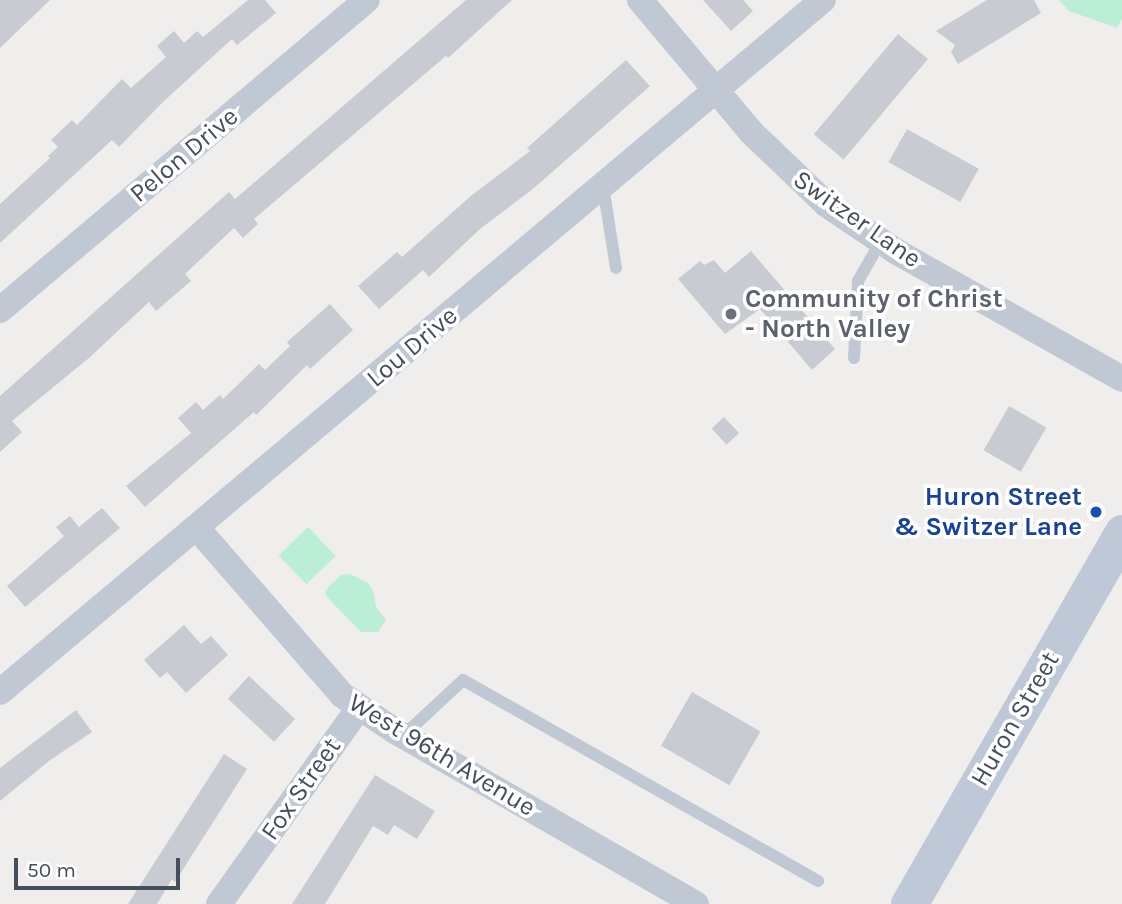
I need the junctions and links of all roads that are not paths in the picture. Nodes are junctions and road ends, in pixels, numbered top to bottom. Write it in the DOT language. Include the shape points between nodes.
graph roads {
  1 [pos="368,0"];
  2 [pos="639,0"];
  3 [pos="823,0"];
  4 [pos="715,90"];
  5 [pos="603,186"];
  6 [pos="881,241"];
  7 [pos="616,268"];
  8 [pos="0,310"];
  9 [pos="854,358"];
  10 [pos="1122,379"];
  11 [pos="197,528"];
  12 [pos="1122,533"];
  13 [pos="0,692"];
  14 [pos="359,708"];
  15 [pos="403,736"];
  16 [pos="818,881"];
  17 [pos="219,904"];
  18 [pos="696,904"];
  19 [pos="909,904"];
  1 -- 8 [label="street, Pelon Drive"];
  2 -- 4 [label="street, Switzer Lane"];
  3 -- 4 [label="street, Lou Drive"];
  4 -- 5 [label="street, Lou Drive"];
  4 -- 6 [label="street, Switzer Lane" via="810,191"];
  5 -- 7 [label="lane"];
  5 -- 11 [label="street, Lou Drive"];
  6 -- 9 [label="lane" via="858,281"];
  6 -- 10 [label="street, Switzer Lane"];
  11 -- 13 [label="street, Lou Drive"];
  11 -- 14 [label="street, West 96th Avenue" via="330,683"];
  12 -- 19 [label="main road, Huron Street"];
  14 -- 15 [label="street, West 96th Avenue"];
  14 -- 17 [label="street, Fox Street"];
  15 -- 16 [label="lane" via="463,681"];
  15 -- 18 [label="street, West 96th Avenue"];
}
